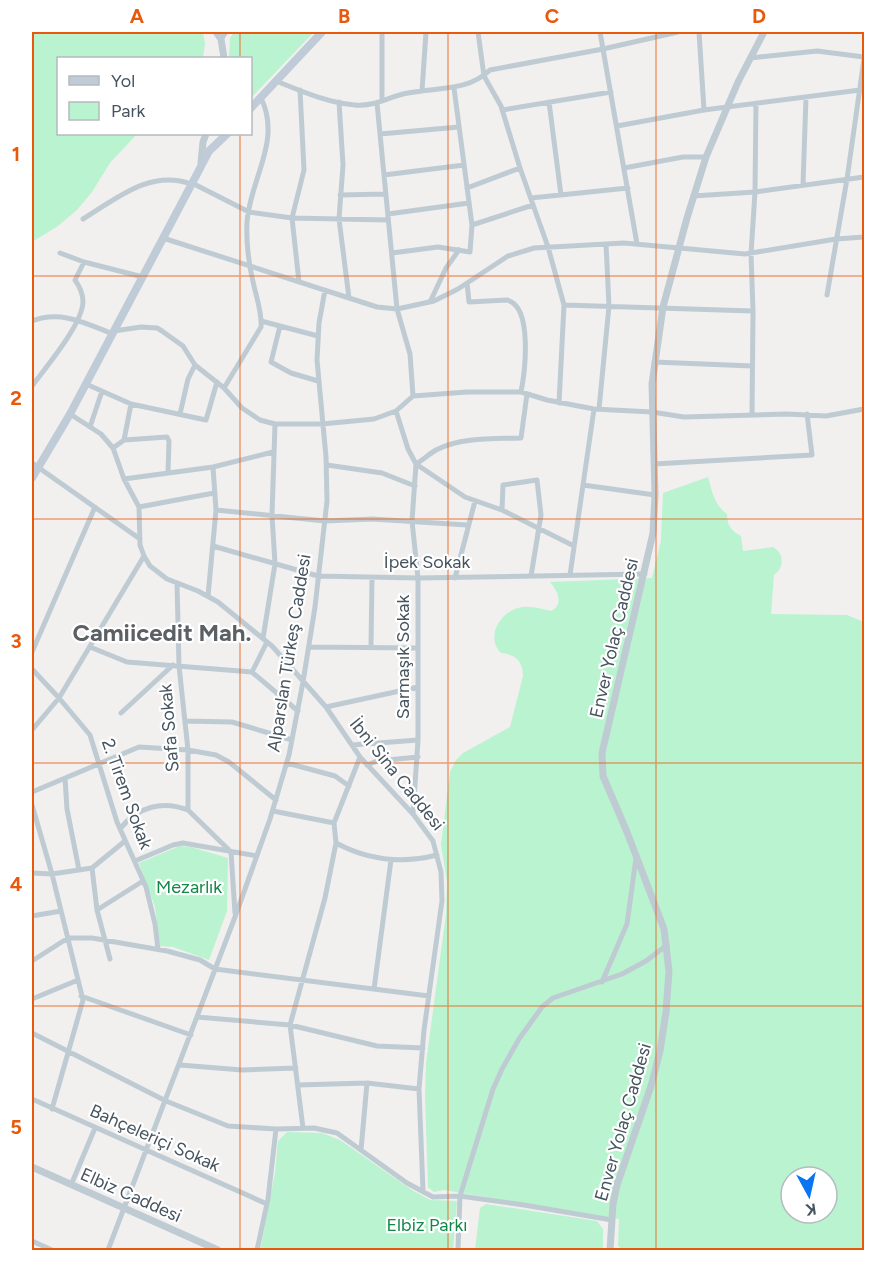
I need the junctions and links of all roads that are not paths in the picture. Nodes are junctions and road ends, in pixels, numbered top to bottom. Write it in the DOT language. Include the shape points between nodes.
graph roads {
  1 [pos="216,32"];
  2 [pos="226,32"];
  3 [pos="322,32"];
  4 [pos="382,32"];
  5 [pos="426,32"];
  6 [pos="478,32"];
  7 [pos="600,32"];
  8 [pos="678,32"];
  9 [pos="699,32"];
  10 [pos="764,32"];
  11 [pos="221,39"];
  12 [pos="603,49"];
  13 [pos="224,57"];
  14 [pos="750,58"];
  15 [pos="864,58"];
  16 [pos="484,76"];
  17 [pos="276,81"];
  18 [pos="454,88"];
  19 [pos="300,90"];
  20 [pos="860,90"];
  21 [pos="422,91"];
  22 [pos="611,92"];
  23 [pos="806,97"];
  24 [pos="261,98"];
  25 [pos="339,102"];
  26 [pos="379,102"];
  27 [pos="549,102"];
  28 [pos="756,103"];
  29 [pos="727,106"];
  30 [pos="252,107"];
  31 [pos="502,110"];
  32 [pos="704,110"];
  33 [pos="617,126"];
  34 [pos="459,127"];
  35 [pos="380,134"];
  36 [pos="206,135"];
  37 [pos="226,135"];
  38 [pos="706,157"];
  39 [pos="464,165"];
  40 [pos="201,166"];
  41 [pos="520,168"];
  42 [pos="624,168"];
  43 [pos="384,175"];
  44 [pos="864,177"];
  45 [pos="847,179"];
  46 [pos="191,184"];
  47 [pos="803,184"];
  48 [pos="467,188"];
  49 [pos="628,188"];
  50 [pos="755,192"];
  51 [pos="386,194"];
  52 [pos="340,195"];
  53 [pos="561,195"];
  54 [pos="693,196"];
  55 [pos="531,198"];
  56 [pos="469,203"];
  57 [pos="533,205"];
  58 [pos="249,212"];
  59 [pos="388,217"];
  60 [pos="291,218"];
  61 [pos="83,219"];
  62 [pos="339,219"];
  63 [pos="472,225"];
  64 [pos="864,237"];
  65 [pos="163,238"];
  66 [pos="836,239"];
  67 [pos="606,244"];
  68 [pos="638,244"];
  69 [pos="548,247"];
  70 [pos="679,247"];
  71 [pos="459,250"];
  72 [pos="60,253"];
  73 [pos="392,253"];
  74 [pos="751,254"];
  75 [pos="84,262"];
  76 [pos="249,266"];
  77 [pos="143,277"];
  78 [pos="300,282"];
  79 [pos="467,283"];
  80 [pos="325,290"];
  81 [pos="827,295"];
  82 [pos="349,298"];
  83 [pos="430,302"];
  84 [pos="564,305"];
  85 [pos="609,306"];
  86 [pos="663,307"];
  87 [pos="397,309"];
  88 [pos="753,311"];
  89 [pos="78,320"];
  90 [pos="32,321"];
  91 [pos="261,321"];
  92 [pos="280,326"];
  93 [pos="113,332"];
  94 [pos="318,336"];
  95 [pos="654,362"];
  96 [pos="195,365"];
  97 [pos="752,366"];
  98 [pos="318,381"];
  99 [pos="217,382"];
  100 [pos="86,384"];
  101 [pos="32,386"];
  102 [pos="224,388"];
  103 [pos="102,391"];
  104 [pos="524,393"];
  105 [pos="413,396"];
  106 [pos="559,403"];
  107 [pos="131,404"];
  108 [pos="596,409"];
  109 [pos="864,409"];
  110 [pos="396,411"];
  111 [pos="652,412"];
  112 [pos="70,414"];
  113 [pos="180,414"];
  114 [pos="807,414"];
  115 [pos="752,415"];
  116 [pos="276,424"];
  117 [pos="322,424"];
  118 [pos="90,427"];
  119 [pos="124,440"];
  120 [pos="113,448"];
  121 [pos="273,452"];
  122 [pos="416,464"];
  123 [pos="654,464"];
  124 [pos="35,465"];
  125 [pos="327,465"];
  126 [pos="213,467"];
  127 [pos="168,473"];
  128 [pos="32,479"];
  129 [pos="124,479"];
  130 [pos="583,485"];
  131 [pos="415,486"];
  132 [pos="214,493"];
  133 [pos="655,495"];
  134 [pos="475,501"];
  135 [pos="95,507"];
  136 [pos="139,507"];
  137 [pos="216,510"];
  138 [pos="502,510"];
  139 [pos="272,515"];
  140 [pos="325,521"];
  141 [pos="412,521"];
  142 [pos="467,525"];
  143 [pos="540,529"];
  144 [pos="140,539"];
  145 [pos="213,546"];
  146 [pos="574,546"];
  147 [pos="144,556"];
  148 [pos="275,564"];
  149 [pos="645,574"];
  150 [pos="570,575"];
  151 [pos="318,576"];
  152 [pos="531,576"];
  153 [pos="372,577"];
  154 [pos="418,578"];
  155 [pos="455,578"];
  156 [pos="177,583"];
  157 [pos="208,596"];
  158 [pos="265,640"];
  159 [pos="309,646"];
  160 [pos="90,647"];
  161 [pos="371,647"];
  162 [pos="418,648"];
  163 [pos="32,652"];
  164 [pos="176,665"];
  165 [pos="32,669"];
  166 [pos="252,672"];
  167 [pos="303,682"];
  168 [pos="418,687"];
  169 [pos="59,698"];
  170 [pos="326,707"];
  171 [pos="298,711"];
  172 [pos="121,713"];
  173 [pos="185,722"];
  174 [pos="32,730"];
  175 [pos="292,740"];
  176 [pos="418,740"];
  177 [pos="352,745"];
  178 [pos="188,750"];
  179 [pos="360,757"];
  180 [pos="418,757"];
  181 [pos="100,763"];
  182 [pos="287,763"];
  183 [pos="367,765"];
  184 [pos="64,778"];
  185 [pos="348,786"];
  186 [pos="32,792"];
  187 [pos="276,800"];
  188 [pos="32,805"];
  189 [pos="188,810"];
  190 [pos="273,811"];
  191 [pos="413,814"];
  192 [pos="334,823"];
  193 [pos="120,829"];
  194 [pos="125,842"];
  195 [pos="336,843"];
  196 [pos="231,852"];
  197 [pos="437,855"];
  198 [pos="257,856"];
  199 [pos="636,856"];
  200 [pos="391,860"];
  201 [pos="135,861"];
  202 [pos="92,867"];
  203 [pos="79,870"];
  204 [pos="32,873"];
  205 [pos="52,874"];
  206 [pos="143,881"];
  207 [pos="97,910"];
  208 [pos="61,911"];
  209 [pos="32,916"];
  210 [pos="235,917"];
  211 [pos="68,938"];
  212 [pos="105,939"];
  213 [pos="667,945"];
  214 [pos="158,949"];
  215 [pos="110,959"];
  216 [pos="32,961"];
  217 [pos="215,969"];
  218 [pos="302,979"];
  219 [pos="78,980"];
  220 [pos="602,982"];
  221 [pos="374,989"];
  222 [pos="81,996"];
  223 [pos="429,996"];
  224 [pos="32,999"];
  225 [pos="197,1017"];
  226 [pos="290,1025"];
  227 [pos="32,1033"];
  228 [pos="191,1035"];
  229 [pos="423,1048"];
  230 [pos="69,1052"];
  231 [pos="180,1065"];
  232 [pos="296,1068"];
  233 [pos="367,1083"];
  234 [pos="298,1084"];
  235 [pos="419,1089"];
  236 [pos="32,1099"];
  237 [pos="166,1101"];
  238 [pos="52,1108"];
  239 [pos="95,1128"];
  240 [pos="303,1128"];
  241 [pos="276,1129"];
  242 [pos="146,1150"];
  243 [pos="361,1150"];
  244 [pos="32,1167"];
  245 [pos="71,1185"];
  246 [pos="423,1191"];
  247 [pos="460,1196"];
  248 [pos="267,1204"];
  249 [pos="123,1209"];
  250 [pos="612,1221"];
  251 [pos="32,1241"];
  252 [pos="48,1250"];
  253 [pos="108,1251"];
  254 [pos="218,1251"];
  255 [pos="256,1251"];
  256 [pos="458,1251"];
  257 [pos="610,1251"];
  1 -- 11 [label="street"];
  2 -- 11 [label="street"];
  3 -- 17 [label="main road"];
  4 -- 26 [label="street"];
  5 -- 21 [label="street"];
  6 -- 16 [label="street"];
  7 -- 12 [label="street"];
  8 -- 12 [label="street"];
  9 -- 32 [label="street"];
  10 -- 14 [label="street, Enver Yolaç Caddesi"];
  11 -- 13 [label="street"];
  12 -- 16 [label="street" via="490,70"];
  12 -- 22 [label="street"];
  14 -- 15 [label="street" via="817,51"];
  14 -- 29 [label="street, Enver Yolaç Caddesi"];
  15 -- 20 [label="street"];
  16 -- 18 [label="street"];
  16 -- 31 [label="street"];
  17 -- 19 [label="street"];
  17 -- 24 [label="main road"];
  18 -- 21 [label="street"];
  18 -- 34 [label="street"];
  19 -- 25 [label="street"];
  19 -- 60 [label="street" via="304,170"];
  20 -- 23 [label="street"];
  20 -- 45 [label="street"];
  21 -- 26 [label="street"];
  22 -- 27 [label="street"];
  22 -- 33 [label="street"];
  23 -- 28 [label="street"];
  23 -- 47 [label="street"];
  24 -- 30 [label="main road"];
  24 -- 58 [label="street" via="268,120 267,149"];
  25 -- 26 [label="street"];
  25 -- 52 [label="street" via="343,165"];
  26 -- 35 [label="street"];
  27 -- 31 [label="street"];
  27 -- 53 [label="street"];
  28 -- 29 [label="street"];
  28 -- 50 [label="street"];
  29 -- 32 [label="street"];
  29 -- 38 [label="street, Enver Yolaç Caddesi"];
  31 -- 41 [label="street"];
  32 -- 33 [label="street"];
  33 -- 42 [label="street"];
  34 -- 35 [label="street"];
  34 -- 39 [label="street"];
  35 -- 43 [label="street"];
  36 -- 40 [label="street"];
  37 -- 40 [label="main road"];
  38 -- 42 [label="street" via="683,157"];
  38 -- 54 [label="street, Enver Yolaç Caddesi"];
  39 -- 43 [label="street"];
  39 -- 48 [label="street"];
  40 -- 46 [label="main road"];
  41 -- 48 [label="street"];
  41 -- 55 [label="street"];
  42 -- 49 [label="street"];
  43 -- 51 [label="street"];
  44 -- 45 [label="street"];
  45 -- 47 [label="street"];
  45 -- 66 [label="street"];
  46 -- 58 [label="street"];
  46 -- 61 [label="street" via="171,179 151,181"];
  46 -- 65 [label="main road"];
  47 -- 50 [label="street"];
  48 -- 56 [label="street"];
  49 -- 53 [label="street"];
  49 -- 68 [label="street"];
  50 -- 54 [label="street"];
  50 -- 74 [label="street"];
  51 -- 52 [label="street"];
  51 -- 59 [label="street"];
  52 -- 62 [label="street"];
  53 -- 55 [label="street"];
  54 -- 70 [label="street, Enver Yolaç Caddesi"];
  55 -- 57 [label="street"];
  56 -- 59 [label="street"];
  56 -- 63 [label="street"];
  57 -- 63 [label="street"];
  57 -- 69 [label="street"];
  58 -- 60 [label="street"];
  58 -- 76 [label="street"];
  59 -- 62 [label="street"];
  59 -- 73 [label="street"];
  60 -- 62 [label="street"];
  60 -- 78 [label="street"];
  62 -- 82 [label="street"];
  63 -- 71 [label="street" via="470,252"];
  64 -- 66 [label="street"];
  65 -- 76 [label="street"];
  65 -- 77 [label="main road"];
  66 -- 74 [label="street"];
  66 -- 81 [label="street"];
  67 -- 68 [label="street"];
  67 -- 69 [label="street"];
  67 -- 85 [label="street"];
  68 -- 70 [label="street"];
  69 -- 79 [label="street" via="508,256"];
  69 -- 84 [label="street"];
  70 -- 74 [label="street"];
  70 -- 86 [label="street, Enver Yolaç Caddesi"];
  71 -- 73 [label="street" via="438,247"];
  71 -- 83 [label="street"];
  72 -- 75 [label="street"];
  73 -- 87 [label="street"];
  74 -- 88 [label="street"];
  75 -- 77 [label="street"];
  75 -- 89 [label="street" via="75,280 83,297"];
  76 -- 78 [label="street"];
  76 -- 91 [label="street"];
  77 -- 93 [label="main road"];
  78 -- 80 [label="street"];
  79 -- 83 [label="street"];
  79 -- 104 [label="street" via="469,302 507,300 517,307 525,353"];
  80 -- 82 [label="street"];
  80 -- 94 [label="street, Alparslan Türkeş Caddesi"];
  82 -- 87 [label="street"];
  83 -- 87 [label="street"];
  84 -- 85 [label="street"];
  84 -- 106 [label="street"];
  85 -- 86 [label="street"];
  85 -- 108 [label="street"];
  86 -- 88 [label="street"];
  86 -- 95 [label="street, Enver Yolaç Caddesi"];
  87 -- 105 [label="street" via="410,354"];
  88 -- 97 [label="street"];
  89 -- 90 [label="street" via="60,316"];
  89 -- 93 [label="street"];
  89 -- 101 [label="street"];
  91 -- 92 [label="street"];
  91 -- 102 [label="street" via="259,333"];
  92 -- 94 [label="street"];
  92 -- 98 [label="street" via="271,362"];
  93 -- 96 [label="street" via="134,327 157,328 183,346"];
  93 -- 100 [label="main road"];
  94 -- 98 [label="street, Alparslan Türkeş Caddesi"];
  95 -- 97 [label="street"];
  95 -- 111 [label="street, Enver Yolaç Caddesi"];
  96 -- 99 [label="street"];
  96 -- 113 [label="street"];
  97 -- 115 [label="street"];
  98 -- 117 [label="street, Alparslan Türkeş Caddesi"];
  99 -- 102 [label="street"];
  99 -- 113 [label="street" via="206,420"];
  100 -- 103 [label="street"];
  100 -- 112 [label="main road"];
  102 -- 116 [label="street" via="247,413"];
  103 -- 107 [label="street"];
  103 -- 118 [label="street"];
  104 -- 105 [label="street"];
  104 -- 106 [label="street"];
  104 -- 122 [label="street" via="521,438 458,443 436,450"];
  105 -- 110 [label="street"];
  106 -- 108 [label="street"];
  107 -- 113 [label="street"];
  107 -- 119 [label="street"];
  108 -- 111 [label="street"];
  108 -- 130 [label="street"];
  109 -- 114 [label="street" via="826,416"];
  110 -- 117 [label="street" via="374,419"];
  110 -- 122 [label="street"];
  111 -- 115 [label="street" via="684,417"];
  111 -- 123 [label="street, Enver Yolaç Caddesi"];
  112 -- 118 [label="street"];
  112 -- 124 [label="main road"];
  114 -- 115 [label="street"];
  114 -- 123 [label="street" via="812,455"];
  116 -- 117 [label="street"];
  116 -- 121 [label="street"];
  117 -- 125 [label="street, Alparslan Türkeş Caddesi"];
  118 -- 120 [label="street"];
  119 -- 120 [label="street"];
  119 -- 127 [label="street" via="167,437"];
  120 -- 129 [label="street"];
  121 -- 126 [label="street"];
  121 -- 139 [label="street"];
  122 -- 131 [label="street, Sarmaşık Sokak"];
  122 -- 134 [label="street"];
  123 -- 133 [label="street, Enver Yolaç Caddesi"];
  124 -- 128 [label="main road"];
  124 -- 135 [label="street"];
  125 -- 131 [label="street" via="382,473"];
  125 -- 140 [label="street, Alparslan Türkeş Caddesi"];
  126 -- 127 [label="street"];
  126 -- 132 [label="street"];
  127 -- 129 [label="street"];
  129 -- 136 [label="street"];
  130 -- 133 [label="street"];
  130 -- 146 [label="street"];
  131 -- 141 [label="street, Sarmaşık Sokak"];
  132 -- 136 [label="street"];
  132 -- 137 [label="street"];
  133 -- 149 [label="street, Enver Yolaç Caddesi"];
  134 -- 138 [label="street"];
  134 -- 142 [label="street"];
  135 -- 144 [label="street"];
  135 -- 163 [label="street"];
  136 -- 144 [label="street"];
  137 -- 139 [label="street"];
  137 -- 145 [label="street"];
  138 -- 143 [label="street"];
  138 -- 143 [label="street" via="503,485 537,480"];
  139 -- 140 [label="street"];
  139 -- 148 [label="street"];
  140 -- 141 [label="street"];
  140 -- 151 [label="street, Alparslan Türkeş Caddesi"];
  141 -- 142 [label="street"];
  141 -- 154 [label="street, Sarmaşık Sokak"];
  142 -- 155 [label="street"];
  143 -- 146 [label="street"];
  143 -- 152 [label="street"];
  144 -- 147 [label="street"];
  145 -- 148 [label="street, İpek Sokak"];
  145 -- 157 [label="street"];
  146 -- 150 [label="street"];
  147 -- 156 [label="street, İbni Sina Caddesi" via="158,574"];
  147 -- 160 [label="street"];
  148 -- 151 [label="street, İpek Sokak"];
  148 -- 158 [label="street"];
  149 -- 150 [label="street, İpek Sokak"];
  149 -- 199 [label="street, Enver Yolaç Caddesi" via="601,760 603,776"];
  150 -- 152 [label="street, İpek Sokak"];
  151 -- 153 [label="street, İpek Sokak"];
  151 -- 159 [label="street, Alparslan Türkeş Caddesi"];
  152 -- 155 [label="street, İpek Sokak"];
  153 -- 154 [label="street, İpek Sokak"];
  153 -- 161 [label="street"];
  154 -- 155 [label="street, İpek Sokak"];
  154 -- 162 [label="street, Sarmaşık Sokak"];
  156 -- 157 [label="street, İbni Sina Caddesi"];
  156 -- 164 [label="street, Safa Sokak"];
  157 -- 158 [label="street, İbni Sina Caddesi"];
  158 -- 166 [label="street"];
  158 -- 167 [label="street, İbni Sina Caddesi"];
  159 -- 161 [label="street"];
  159 -- 167 [label="street, Alparslan Türkeş Caddesi"];
  160 -- 164 [label="street" via="127,662"];
  160 -- 169 [label="street"];
  161 -- 162 [label="street"];
  162 -- 168 [label="street, Sarmaşık Sokak"];
  164 -- 166 [label="street"];
  164 -- 172 [label="street"];
  164 -- 173 [label="street, Safa Sokak"];
  165 -- 169 [label="street, 2. Tirem Sokak"];
  166 -- 171 [label="street"];
  167 -- 170 [label="street, İbni Sina Caddesi"];
  167 -- 171 [label="street, Alparslan Türkeş Caddesi"];
  168 -- 170 [label="street"];
  168 -- 176 [label="street, Sarmaşık Sokak"];
  169 -- 174 [label="street"];
  169 -- 181 [label="street, 2. Tirem Sokak" via="90,735"];
  170 -- 177 [label="street, İbni Sina Caddesi"];
  171 -- 175 [label="street, Alparslan Türkeş Caddesi"];
  173 -- 175 [label="street" via="232,722"];
  173 -- 178 [label="street, Safa Sokak"];
  175 -- 182 [label="street, Alparslan Türkeş Caddesi"];
  176 -- 177 [label="street"];
  176 -- 180 [label="street, Sarmaşık Sokak"];
  177 -- 179 [label="street, İbni Sina Caddesi"];
  178 -- 181 [label="street" via="139,747"];
  178 -- 187 [label="street" via="223,758"];
  178 -- 189 [label="street, Safa Sokak"];
  179 -- 183 [label="street, İbni Sina Caddesi"];
  179 -- 185 [label="street"];
  180 -- 183 [label="street"];
  180 -- 191 [label="street, Sarmaşık Sokak"];
  181 -- 184 [label="street"];
  181 -- 193 [label="street, 2. Tirem Sokak"];
  182 -- 185 [label="street" via="335,776"];
  182 -- 187 [label="street, Alparslan Türkeş Caddesi"];
  183 -- 191 [label="street, İbni Sina Caddesi"];
  184 -- 186 [label="street"];
  184 -- 203 [label="street"];
  185 -- 192 [label="street"];
  187 -- 190 [label="street, Alparslan Türkeş Caddesi"];
  188 -- 205 [label="street"];
  189 -- 193 [label="street" via="170,805 152,807 134,815"];
  189 -- 196 [label="street"];
  190 -- 192 [label="street"];
  190 -- 198 [label="street, Alparslan Türkeş Caddesi"];
  191 -- 197 [label="street, İbni Sina Caddesi" via="433,841"];
  192 -- 195 [label="street"];
  193 -- 194 [label="street, 2. Tirem Sokak"];
  194 -- 201 [label="street, 2. Tirem Sokak"];
  194 -- 202 [label="street"];
  195 -- 200 [label="street" via="361,855"];
  195 -- 218 [label="street"];
  196 -- 198 [label="street"];
  196 -- 201 [label="street" via="183,843"];
  196 -- 210 [label="street"];
  197 -- 200 [label="street"];
  197 -- 223 [label="street, İbni Sina Caddesi" via="442,901"];
  198 -- 210 [label="street, Alparslan Türkeş Caddesi"];
  199 -- 213 [label="street, Enver Yolaç Caddesi"];
  199 -- 220 [label="street" via="627,924"];
  200 -- 221 [label="street"];
  201 -- 206 [label="street, 2. Tirem Sokak"];
  202 -- 203 [label="street"];
  202 -- 207 [label="street"];
  203 -- 205 [label="street"];
  204 -- 205 [label="street"];
  205 -- 208 [label="street"];
  206 -- 207 [label="street"];
  206 -- 214 [label="street, 2. Tirem Sokak"];
  207 -- 212 [label="street"];
  208 -- 209 [label="street"];
  208 -- 211 [label="street"];
  210 -- 217 [label="street, Alparslan Türkeş Caddesi"];
  211 -- 212 [label="street"];
  211 -- 216 [label="street"];
  211 -- 219 [label="street"];
  212 -- 214 [label="street"];
  212 -- 215 [label="street"];
  213 -- 220 [label="street" via="634,968"];
  213 -- 250 [label="street, Enver Yolaç Caddesi" via="668,996 660,1051 617,1185"];
  214 -- 217 [label="street" via="200,960"];
  217 -- 218 [label="street"];
  217 -- 225 [label="street, Alparslan Türkeş Caddesi"];
  218 -- 221 [label="street"];
  218 -- 226 [label="street"];
  219 -- 222 [label="street"];
  219 -- 224 [label="street"];
  220 -- 247 [label="street" via="549,1001 519,1039 501,1070"];
  221 -- 223 [label="street"];
  222 -- 228 [label="street"];
  222 -- 230 [label="street"];
  223 -- 229 [label="street, İbni Sina Caddesi"];
  225 -- 226 [label="street"];
  225 -- 228 [label="street, Alparslan Türkeş Caddesi"];
  226 -- 229 [label="street" via="366,1044"];
  226 -- 232 [label="street"];
  227 -- 230 [label="street"];
  228 -- 231 [label="street, Alparslan Türkeş Caddesi"];
  229 -- 235 [label="street, İbni Sina Caddesi"];
  230 -- 237 [label="street"];
  230 -- 238 [label="street"];
  231 -- 232 [label="street" via="242,1070"];
  231 -- 237 [label="street, Alparslan Türkeş Caddesi"];
  232 -- 234 [label="street"];
  233 -- 234 [label="street"];
  233 -- 235 [label="street"];
  233 -- 243 [label="street"];
  234 -- 240 [label="street"];
  235 -- 246 [label="street, İbni Sina Caddesi"];
  236 -- 238 [label="street, Bahçeleriçi Sokak"];
  237 -- 241 [label="street" via="228,1126"];
  237 -- 242 [label="street, Alparslan Türkeş Caddesi"];
  238 -- 239 [label="street, Bahçeleriçi Sokak"];
  239 -- 242 [label="street, Bahçeleriçi Sokak"];
  239 -- 245 [label="street"];
  240 -- 241 [label="street"];
  240 -- 243 [label="street" via="337,1133"];
  241 -- 248 [label="street"];
  242 -- 248 [label="street, Bahçeleriçi Sokak"];
  242 -- 249 [label="street, Alparslan Türkeş Caddesi"];
  243 -- 246 [label="street"];
  244 -- 245 [label="street, Elbiz Caddesi"];
  245 -- 249 [label="street, Elbiz Caddesi"];
  246 -- 247 [label="street" via="433,1197"];
  247 -- 250 [label="street"];
  247 -- 256 [label="street"];
  248 -- 255 [label="street"];
  249 -- 253 [label="street, Alparslan Türkeş Caddesi"];
  249 -- 254 [label="street, Elbiz Caddesi"];
  250 -- 257 [label="street, Enver Yolaç Caddesi"];
  251 -- 252 [label="street"];
}
